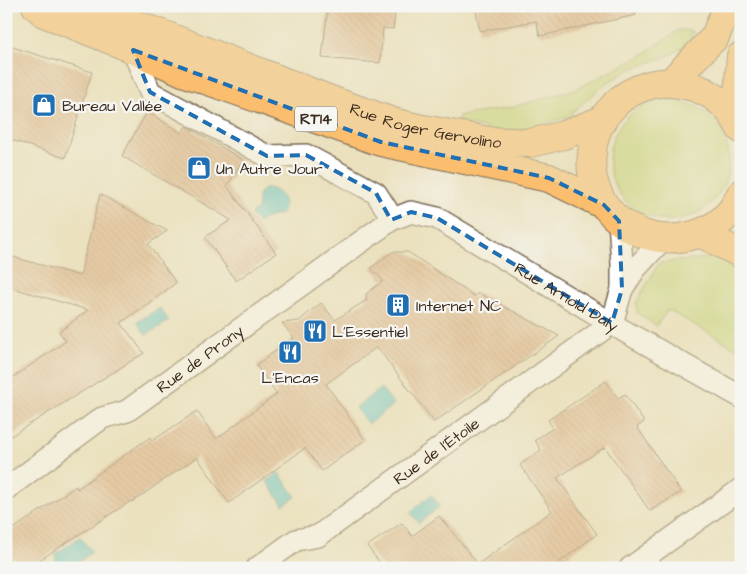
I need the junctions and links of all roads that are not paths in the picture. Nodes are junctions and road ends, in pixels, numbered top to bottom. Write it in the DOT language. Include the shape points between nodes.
graph roads {
  1 [pos="36,6"];
  2 [pos="86,6"];
  3 [pos="726,6"];
  4 [pos="132,50"];
  5 [pos="741,56"];
  6 [pos="671,82"];
  7 [pos="602,120"];
  8 [pos="738,124"];
  9 [pos="741,194"];
  10 [pos="612,213"];
  11 [pos="391,220"];
  12 [pos="700,234"];
  13 [pos="663,240"];
  14 [pos="741,254"];
  15 [pos="622,289"];
  16 [pos="612,323"];
  17 [pos="741,397"];
  18 [pos="6,489"];
  19 [pos="741,489"];
  20 [pos="258,568"];
  21 [pos="630,568"];
  1 -- 4 [label="main road, Rue Roger Gervolino / RT14" via="44,14"];
  2 -- 7 [label="main road, Rue Roger Gervolino / RT14" via="336,102 418,128 490,141 530,142 564,135"];
  3 -- 6 [label="main road" via="715,37"];
  4 -- 10 [label="main road, Rue Roger Gervolino / RT14" via="183,72 381,142 549,178"];
  4 -- 11 [label="street" via="150,92 267,156 306,156 376,193"];
  5 -- 8 [label="main road"];
  6 -- 7 [label="main road" via="631,92 614,104"];
  6 -- 8 [label="main road" via="690,85 708,93 724,104"];
  7 -- 10 [label="main road" via="593,141 591,163 594,185"];
  9 -- 12 [label="main road" via="717,224"];
  10 -- 13 [label="main road, Rue Roger Gervolino" via="633,230"];
  10 -- 15 [label="street" via="622,264"];
  11 -- 16 [label="street, Rue Arnold Daly" via="411,212 437,218"];
  11 -- 18 [label="street, Rue de Prony" via="127,411 102,418"];
  12 -- 13 [label="main road"];
  12 -- 14 [label="main road"];
  13 -- 15 [label="street" via="636,268"];
  15 -- 16 [label="street"];
  16 -- 17 [label="street, Rue Arnold Daly"];
  16 -- 20 [label="street, Rue de l'Étoile" via="318,536 296,540"];
  19 -- 21 [label="street"];
}
